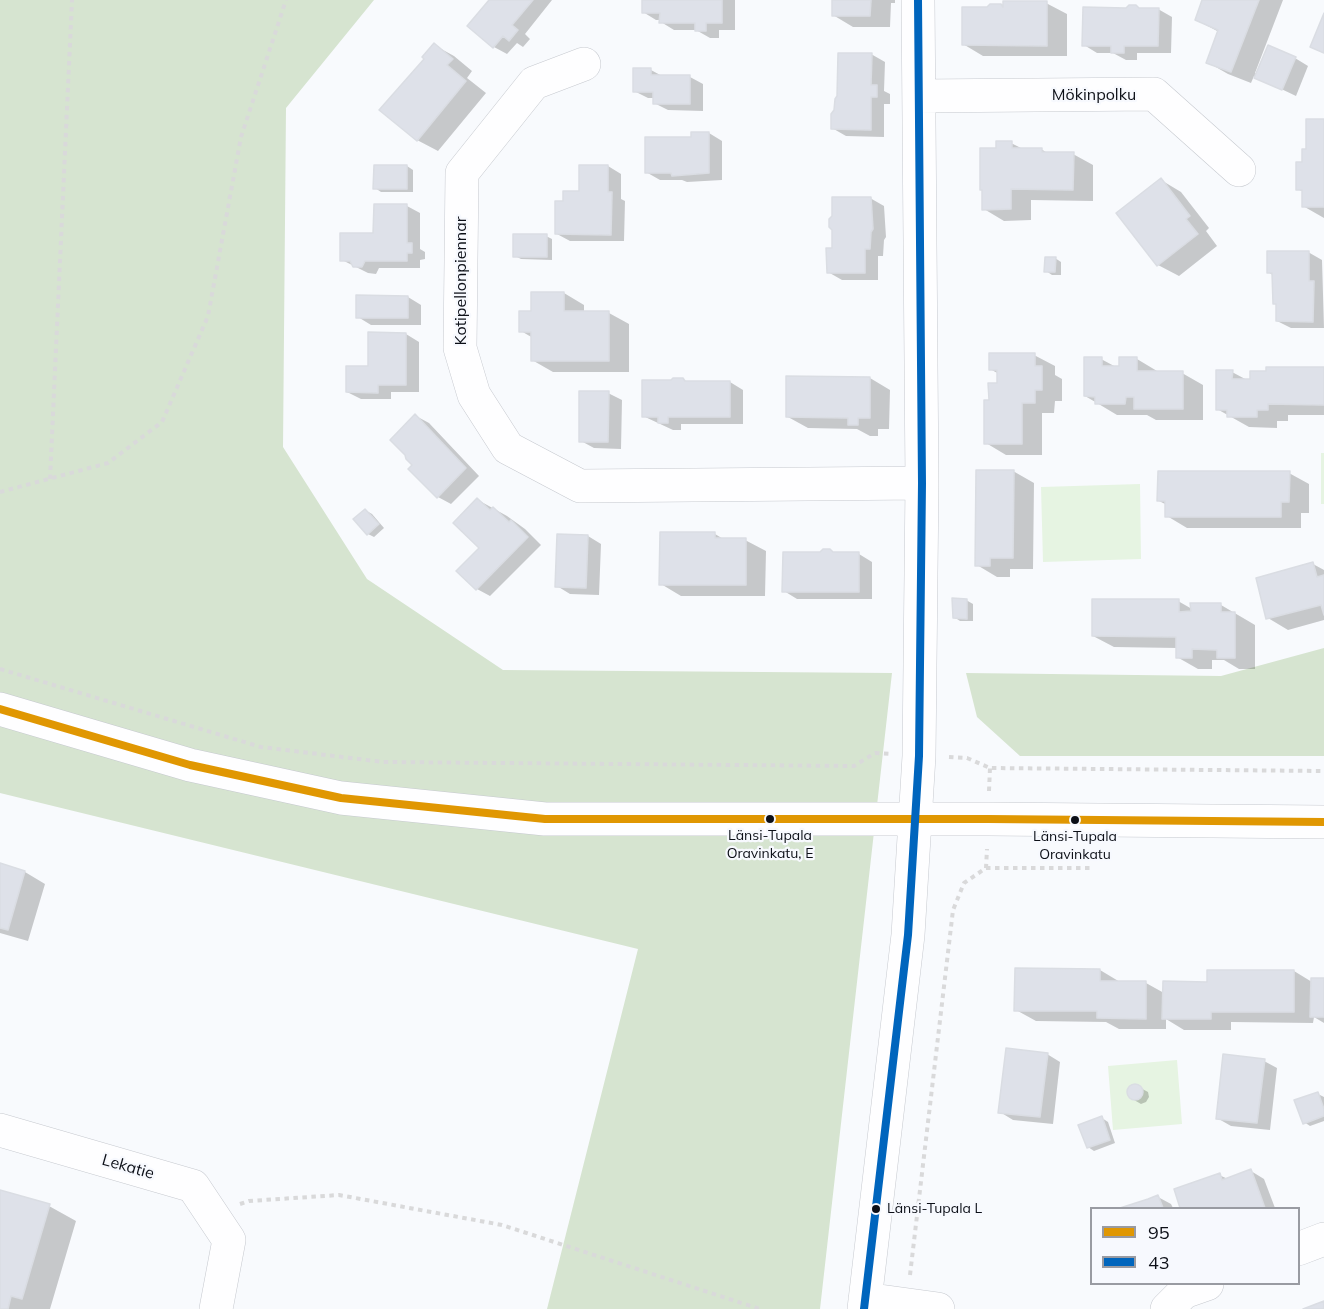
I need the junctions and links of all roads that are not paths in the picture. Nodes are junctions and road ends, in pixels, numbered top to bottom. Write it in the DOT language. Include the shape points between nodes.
graph roads {
  1 [pos="918,0"];
  2 [pos="584,64"];
  3 [pos="919,96"];
  4 [pos="1239,170"];
  5 [pos="922,483"];
  6 [pos="0,709"];
  7 [pos="916,820"];
  8 [pos="1324,822"];
  9 [pos="0,1130"];
  10 [pos="1324,1239"];
  11 [pos="1300,1249"];
  12 [pos="1204,1285"];
  13 [pos="864,1304"];
  14 [pos="923,1307"];
  15 [pos="216,1309"];
  16 [pos="1167,1309"];
  1 -- 3 [label="street"];
  2 -- 5 [label="street, Kotipellonpiennar" via="534,83 462,173 460,348 474,395 508,448 580,486"];
  3 -- 4 [label="street, Mökinpolku" via="1154,94"];
  3 -- 5 [label="street"];
  5 -- 7 [label="street"];
  6 -- 7 [label="street" via="190,765 341,798 545,819"];
  7 -- 8 [label="street"];
  7 -- 13 [label="street" via="908,936"];
  9 -- 15 [label="street, Lekatie" via="193,1186 220,1228"];
  10 -- 11 [label="street"];
  12 -- 16 [label="street" via="1184,1292"];
  13 -- 14 [label="street"];
}
